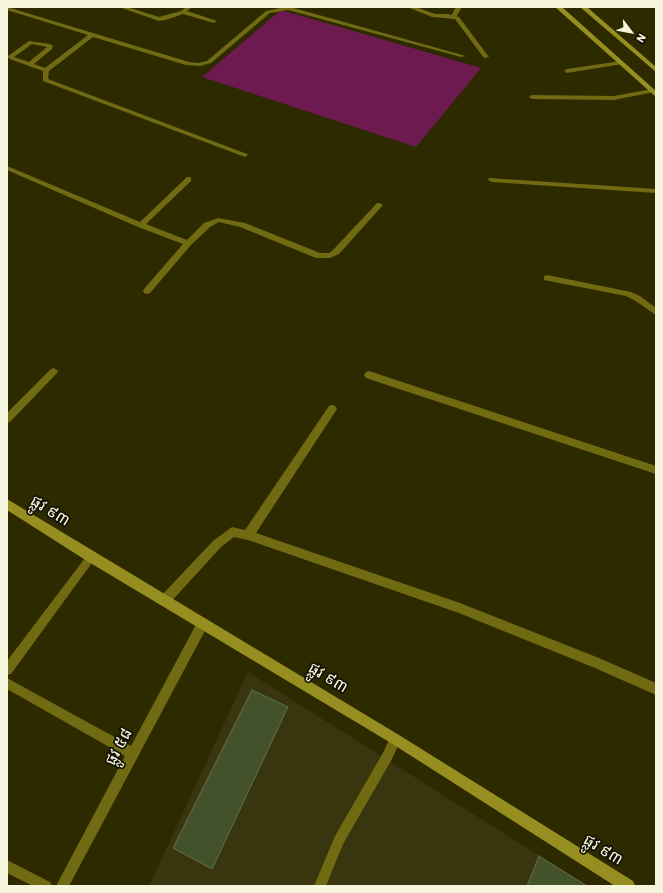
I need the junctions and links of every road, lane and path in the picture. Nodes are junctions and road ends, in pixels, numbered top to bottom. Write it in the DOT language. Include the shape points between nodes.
graph roads {
  1 [pos="122,7"];
  2 [pos="190,7"];
  3 [pos="410,7"];
  4 [pos="459,7"];
  5 [pos="558,7"];
  6 [pos="583,7"];
  7 [pos="7,8"];
  8 [pos="183,12"];
  9 [pos="454,16"];
  10 [pos="214,21"];
  11 [pos="92,35"];
  12 [pos="463,56"];
  13 [pos="486,57"];
  14 [pos="621,63"];
  15 [pos="30,64"];
  16 [pos="46,70"];
  17 [pos="656,70"];
  18 [pos="567,71"];
  19 [pos="654,93"];
  20 [pos="532,97"];
  21 [pos="245,155"];
  22 [pos="7,168"];
  23 [pos="189,179"];
  24 [pos="492,180"];
  25 [pos="656,191"];
  26 [pos="379,205"];
  27 [pos="141,224"];
  28 [pos="188,243"];
  29 [pos="547,278"];
  30 [pos="147,291"];
  31 [pos="656,312"];
  32 [pos="54,371"];
  33 [pos="368,375"];
  34 [pos="332,409"];
  35 [pos="7,419"];
  36 [pos="656,470"];
  37 [pos="7,504"];
  38 [pos="248,535"];
  39 [pos="91,557"];
  40 [pos="164,601"];
  41 [pos="203,622"];
  42 [pos="7,670"];
  43 [pos="7,683"];
  44 [pos="656,689"];
  45 [pos="395,739"];
  46 [pos="133,754"];
  47 [pos="7,866"];
  48 [pos="46,886"];
  49 [pos="62,886"];
  50 [pos="320,886"];
  51 [pos="628,886"];
  1 -- 8 [label="lane" via="159,19"];
  2 -- 8 [label="lane"];
  3 -- 9 [label="street" via="434,16"];
  4 -- 9 [label="lane"];
  5 -- 14 [label="street"];
  6 -- 17 [label="street"];
  7 -- 11 [label="lane"];
  8 -- 10 [label="lane"];
  9 -- 13 [label="street"];
  11 -- 12 [label="lane" via="198,65 209,62 268,12 288,8"];
  11 -- 16 [label="lane"];
  14 -- 18 [label="lane"];
  14 -- 19 [label="street"];
  15 -- 15 [label="lane" via="50,48 50,46 31,42 10,57"];
  15 -- 16 [label="lane"];
  16 -- 21 [label="lane" via="47,82"];
  19 -- 20 [label="lane" via="614,98"];
  22 -- 27 [label="lane"];
  23 -- 27 [label="lane"];
  24 -- 25 [label="street"];
  26 -- 28 [label="lane" via="336,252 330,255 319,256 242,225 218,220 207,224"];
  27 -- 28 [label="lane"];
  28 -- 30 [label="lane"];
  29 -- 31 [label="lane" via="628,294"];
  32 -- 35 [label="lane"];
  33 -- 36 [label="street"];
  34 -- 38 [label="street"];
  37 -- 39 [label="street, ផ្លូវ ៩៣"];
  38 -- 40 [label="street" via="232,532"];
  38 -- 44 [label="street" via="460,608"];
  39 -- 40 [label="street, ផ្លូវ ៩៣"];
  39 -- 42 [label="lane"];
  40 -- 41 [label="street, ផ្លូវ ៩៣"];
  41 -- 45 [label="street, ផ្លូវ ៩៣"];
  41 -- 46 [label="lane, ផ្លូវ ៥៨"];
  43 -- 46 [label="lane"];
  45 -- 50 [label="lane" via="339,840"];
  45 -- 51 [label="street, ផ្លូវ ៩៣"];
  46 -- 49 [label="lane, ផ្លូវ ៥៨"];
  47 -- 48 [label="lane"];
}
